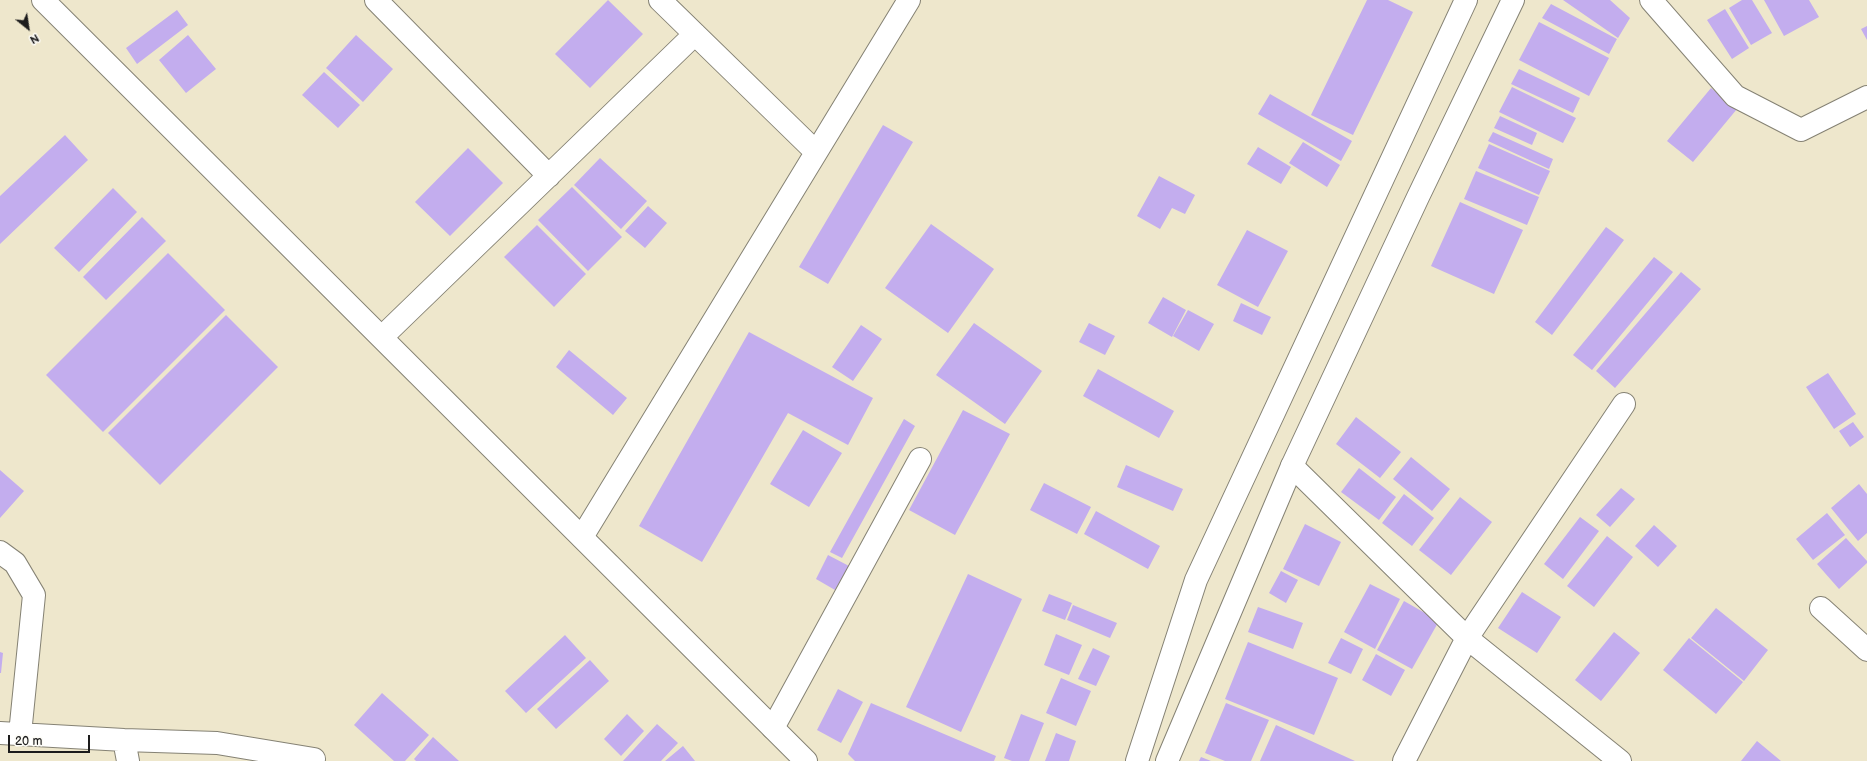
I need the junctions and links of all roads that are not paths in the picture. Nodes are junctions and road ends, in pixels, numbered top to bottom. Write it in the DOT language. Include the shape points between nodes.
graph roads {
  1 [pos="43,0"];
  2 [pos="376,0"];
  3 [pos="660,0"];
  4 [pos="909,0"];
  5 [pos="1466,0"];
  6 [pos="1513,0"];
  7 [pos="1651,0"];
  8 [pos="695,34"];
  9 [pos="1867,98"];
  10 [pos="816,152"];
  11 [pos="549,176"];
  12 [pos="382,337"];
  13 [pos="1624,404"];
  14 [pos="920,459"];
  15 [pos="1292,466"];
  16 [pos="582,537"];
  17 [pos="0,552"];
  18 [pos="1821,608"];
  19 [pos="1467,638"];
  20 [pos="1867,650"];
  21 [pos="773,728"];
  22 [pos="10,733"];
  23 [pos="126,751"];
  24 [pos="219,752"];
  25 [pos="316,760"];
  26 [pos="806,761"];
  27 [pos="1136,761"];
  28 [pos="1167,761"];
  29 [pos="1404,761"];
  30 [pos="1620,761"];
  1 -- 12 [label="main road"];
  2 -- 11 [label="main road"];
  3 -- 8 [label="main road"];
  4 -- 10 [label="main road"];
  5 -- 27 [label="main road" via="1196,580"];
  6 -- 15 [label="main road"];
  7 -- 9 [label="main road" via="1736,96 1801,130"];
  8 -- 10 [label="main road"];
  8 -- 11 [label="main road"];
  10 -- 16 [label="main road"];
  11 -- 12 [label="main road"];
  12 -- 16 [label="main road"];
  13 -- 19 [label="main road"];
  14 -- 21 [label="main road"];
  15 -- 19 [label="main road"];
  15 -- 28 [label="main road"];
  16 -- 21 [label="main road"];
  17 -- 22 [label="main road" via="15,563 34,595"];
  18 -- 20 [label="main road"];
  19 -- 29 [label="main road"];
  19 -- 30 [label="main road"];
  21 -- 26 [label="main road"];
  22 -- 23 [label="main road"];
  23 -- 24 [label="main road"];
  24 -- 25 [label="main road"];
}
